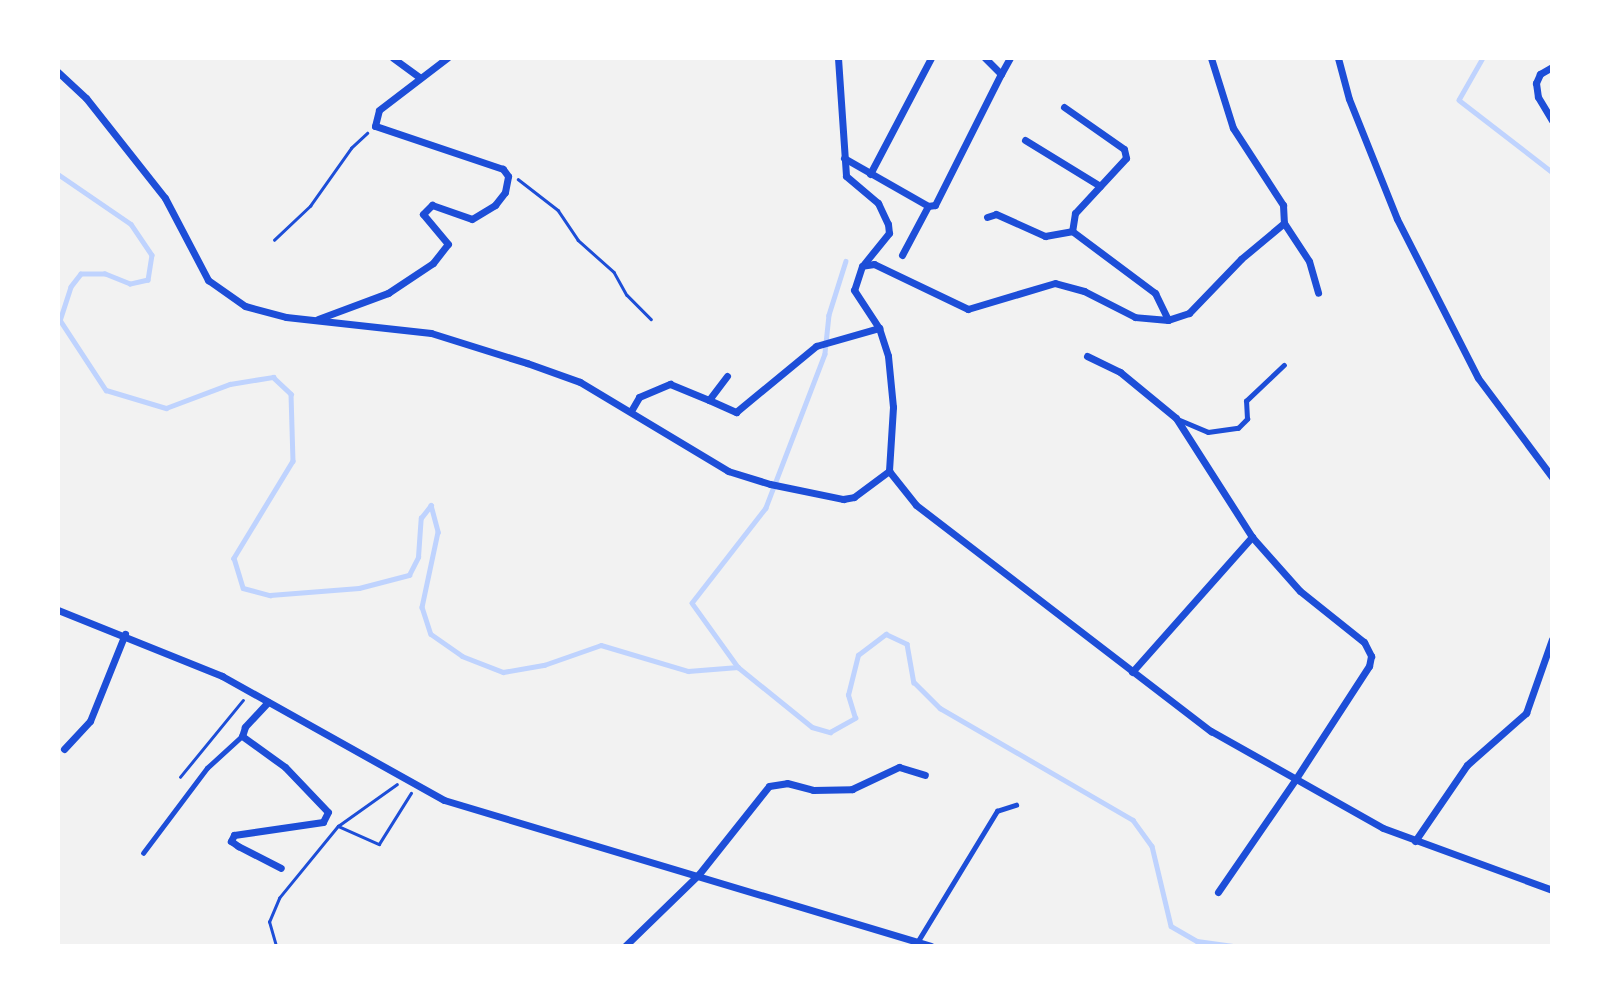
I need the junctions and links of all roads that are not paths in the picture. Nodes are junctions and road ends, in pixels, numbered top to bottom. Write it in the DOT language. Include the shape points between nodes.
graph roads {
  1 [pos="393,58"];
  2 [pos="446,58"];
  3 [pos="838,58"];
  4 [pos="930,58"];
  5 [pos="985,58"];
  6 [pos="1010,58"];
  7 [pos="1211,58"];
  8 [pos="1338,58"];
  9 [pos="1552,66"];
  10 [pos="58,72"];
  11 [pos="1001,75"];
  12 [pos="419,78"];
  13 [pos="1064,107"];
  14 [pos="1552,120"];
  15 [pos="1025,140"];
  16 [pos="844,158"];
  17 [pos="870,174"];
  18 [pos="1100,186"];
  19 [pos="928,206"];
  20 [pos="987,217"];
  21 [pos="1284,223"];
  22 [pos="1072,231"];
  23 [pos="902,255"];
  24 [pos="862,266"];
  25 [pos="1318,293"];
  26 [pos="317,320"];
  27 [pos="1168,320"];
  28 [pos="879,328"];
  29 [pos="1087,356"];
  30 [pos="1284,365"];
  31 [pos="727,376"];
  32 [pos="709,400"];
  33 [pos="631,411"];
  34 [pos="1176,418"];
  35 [pos="889,471"];
  36 [pos="1552,477"];
  37 [pos="1252,537"];
  38 [pos="58,610"];
  39 [pos="125,634"];
  40 [pos="1552,639"];
  41 [pos="1132,672"];
  42 [pos="268,702"];
  43 [pos="243,736"];
  44 [pos="64,749"];
  45 [pos="925,775"];
  46 [pos="1295,780"];
  47 [pos="1016,805"];
  48 [pos="1415,841"];
  49 [pos="143,853"];
  50 [pos="281,868"];
  51 [pos="699,874"];
  52 [pos="1552,890"];
  53 [pos="1217,892"];
  54 [pos="918,942"];
  55 [pos="625,946"];
  56 [pos="931,946"];
  1 -- 12 [label="street"];
  2 -- 12 [label="street"];
  3 -- 16 [label="street"];
  4 -- 17 [label="street"];
  5 -- 11 [label="street"];
  6 -- 11 [label="street"];
  7 -- 21 [label="street" via="1233,128 1243,150 1283,205"];
  8 -- 36 [label="street" via="1349,99 1397,219 1478,378"];
  9 -- 14 [label="street" via="1536,83 1538,97"];
  10 -- 26 [label="street" via="165,198 208,280 264,313"];
  11 -- 19 [label="street" via="939,200"];
  12 -- 26 [label="street" via="379,110 375,127 485,161 508,176 495,205 472,219 440,205 426,208 425,219 448,244 414,279 364,305"];
  13 -- 18 [label="street" via="1124,149 1122,167"];
  15 -- 18 [label="street"];
  16 -- 17 [label="street"];
  16 -- 24 [label="street" via="846,176 878,204 888,224 889,233"];
  17 -- 19 [label="street"];
  18 -- 22 [label="street" via="1075,213"];
  19 -- 23 [label="street"];
  20 -- 22 [label="street" via="996,214 1045,236"];
  21 -- 25 [label="street" via="1309,261"];
  21 -- 27 [label="street" via="1189,313"];
  22 -- 27 [label="street" via="1155,293"];
  24 -- 27 [label="street" via="874,264 968,309 1055,283 1084,290 1135,317"];
  24 -- 28 [label="street" via="855,290"];
  26 -- 33 [label="street" via="420,331 462,341 580,382"];
  28 -- 32 [label="street" via="816,346 744,410 724,410"];
  28 -- 35 [label="street" via="888,356 893,407"];
  29 -- 34 [label="street" via="1120,372"];
  30 -- 34 [label="lane" via="1246,401 1247,419 1238,428 1208,432"];
  31 -- 32 [label="street"];
  32 -- 33 [label="street" via="670,384 639,397"];
  33 -- 35 [label="street" via="728,471 769,484 843,499 854,497"];
  34 -- 37 [label="street"];
  35 -- 41 [label="street" via="916,505"];
  37 -- 41 [label="street"];
  37 -- 46 [label="street" via="1300,591 1364,642 1371,656 1369,666"];
  38 -- 39 [label="street"];
  39 -- 42 [label="street"];
  39 -- 44 [label="street" via="90,721"];
  40 -- 48 [label="street" via="1526,713 1467,765"];
  41 -- 46 [label="street" via="1211,731"];
  42 -- 43 [label="street" via="244,727"];
  42 -- 51 [label="street" via="444,800 545,833"];
  43 -- 49 [label="lane" via="207,768"];
  43 -- 50 [label="street" via="285,767 328,812 323,822 234,835 231,841 238,846"];
  45 -- 51 [label="street" via="899,767 852,789 813,790 787,783 769,786"];
  46 -- 48 [label="street"];
  46 -- 53 [label="street"];
  47 -- 54 [label="lane" via="998,811"];
  48 -- 52 [label="street"];
  51 -- 54 [label="street"];
  51 -- 55 [label="street"];
  54 -- 56 [label="street"];
}
